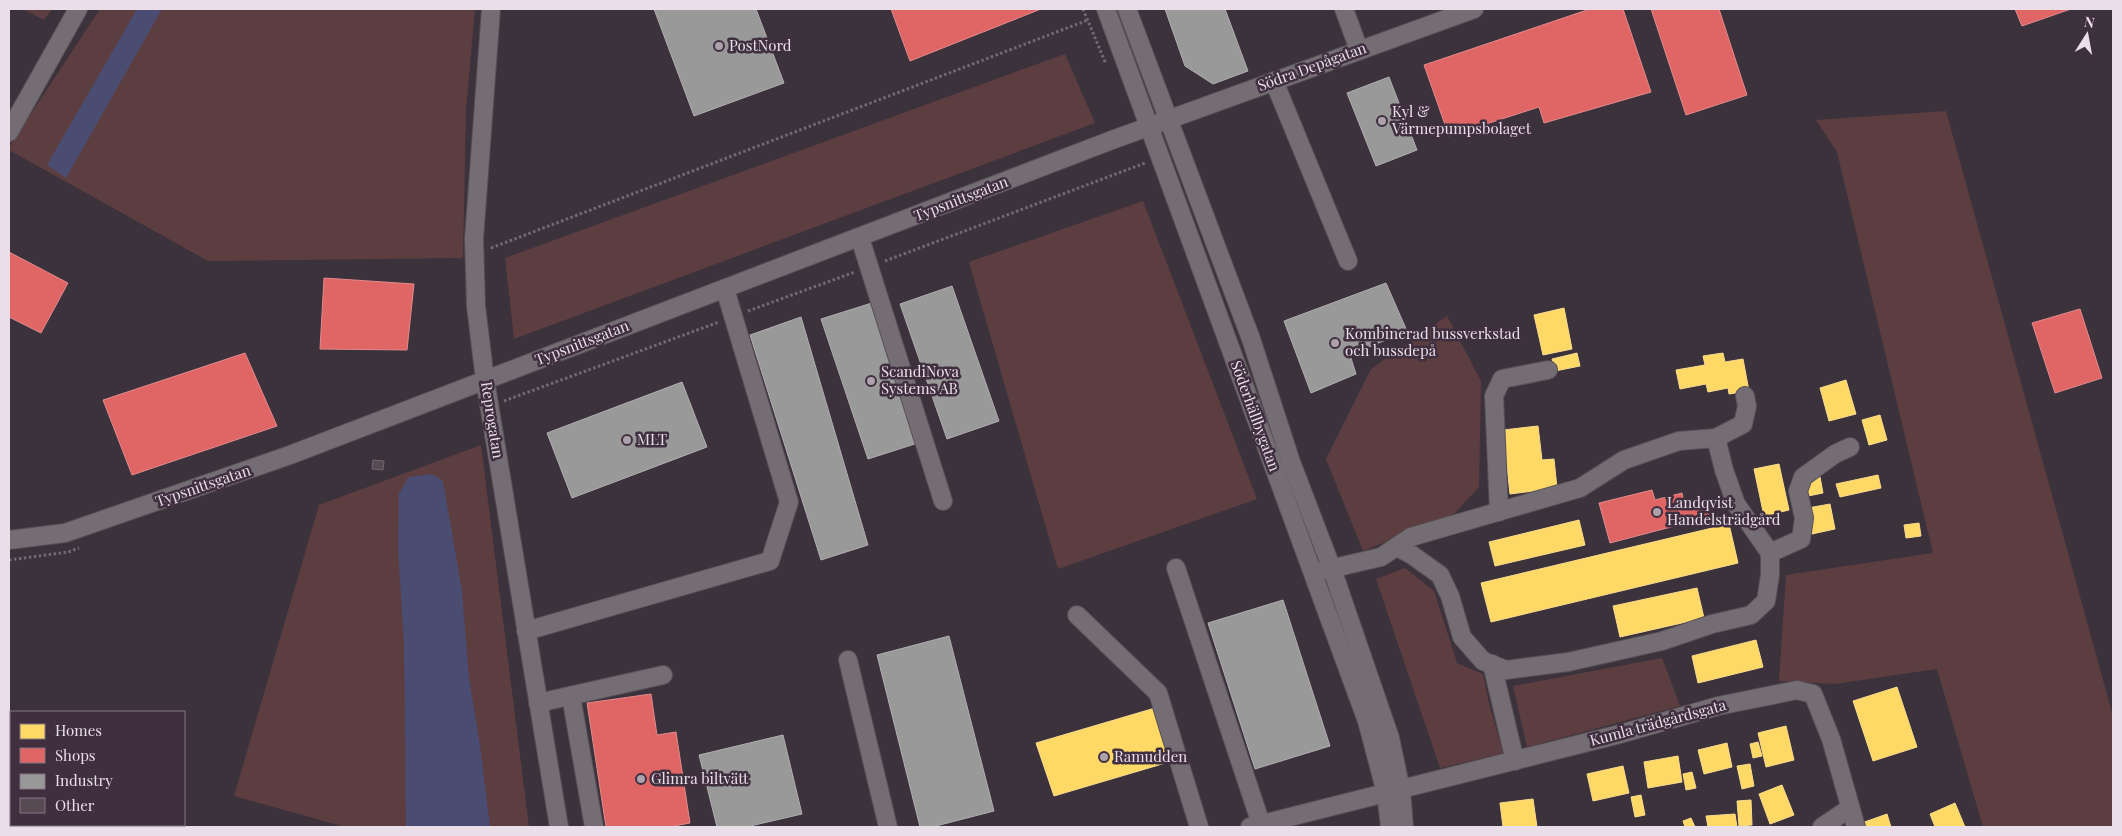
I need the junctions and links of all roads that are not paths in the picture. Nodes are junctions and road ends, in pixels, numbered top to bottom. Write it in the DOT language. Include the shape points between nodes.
graph roads {
  1 [pos="78,9"];
  2 [pos="490,9"];
  3 [pos="1106,9"];
  4 [pos="1127,9"];
  5 [pos="1344,9"];
  6 [pos="1474,9"];
  7 [pos="1359,50"];
  8 [pos="1274,81"];
  9 [pos="1170,119"];
  10 [pos="1150,126"];
  11 [pos="9,132"];
  12 [pos="860,238"];
  13 [pos="1348,261"];
  14 [pos="725,289"];
  15 [pos="1548,370"];
  16 [pos="485,380"];
  17 [pos="1744,396"];
  18 [pos="1716,438"];
  19 [pos="1850,447"];
  20 [pos="943,501"];
  21 [pos="1500,512"];
  22 [pos="9,540"];
  23 [pos="1397,547"];
  24 [pos="1770,553"];
  25 [pos="1176,568"];
  26 [pos="1332,568"];
  27 [pos="1314,572"];
  28 [pos="1077,615"];
  29 [pos="526,631"];
  30 [pos="848,660"];
  31 [pos="1492,664"];
  32 [pos="663,675"];
  33 [pos="571,696"];
  34 [pos="538,703"];
  35 [pos="1515,761"];
  36 [pos="1394,791"];
  37 [pos="1850,808"];
  38 [pos="1255,826"];
  39 [pos="558,827"];
  40 [pos="594,827"];
  41 [pos="888,827"];
  42 [pos="1199,827"];
  43 [pos="1390,827"];
  44 [pos="1404,827"];
  45 [pos="1822,827"];
  46 [pos="1856,827"];
  1 -- 11 [label="street"];
  2 -- 16 [label="street, Reprogatan" via="475,254 476,306"];
  3 -- 10 [label="street, Söderhällbygatan"];
  4 -- 9 [label="street, Söderhällbygatan"];
  5 -- 7 [label="street"];
  6 -- 7 [label="street, Södra Depågatan"];
  7 -- 8 [label="street, Södra Depågatan"];
  8 -- 9 [label="street, Södra Depågatan"];
  8 -- 13 [label="street"];
  9 -- 10 [label="street, Södra Depågatan"];
  9 -- 26 [label="street, Söderhällbygatan" via="1252,339 1291,462"];
  10 -- 12 [label="street, Typsnittsgatan"];
  10 -- 27 [label="street, Söderhällbygatan"];
  12 -- 14 [label="street, Typsnittsgatan"];
  12 -- 20 [label="street"];
  14 -- 16 [label="street, Typsnittsgatan"];
  14 -- 29 [label="street" via="789,502 770,561"];
  15 -- 21 [label="street" via="1502,379 1494,396"];
  16 -- 22 [label="street, Typsnittsgatan" via="290,455 66,533"];
  16 -- 29 [label="street, Reprogatan"];
  17 -- 18 [label="street" via="1747,406 1743,424"];
  18 -- 21 [label="street" via="1678,441 1624,460 1580,488"];
  18 -- 24 [label="street" via="1736,504"];
  19 -- 24 [label="street" via="1803,477 1798,491 1804,518 1801,539"];
  21 -- 23 [label="street" via="1411,538"];
  23 -- 26 [label="street" via="1381,557"];
  23 -- 31 [label="street" via="1440,575 1462,637 1483,661"];
  24 -- 31 [label="street" via="1766,601 1751,615 1662,641 1568,662 1506,670"];
  25 -- 38 [label="street"];
  26 -- 27 [label="street"];
  26 -- 36 [label="street, Söderhällbygatan" via="1390,738"];
  27 -- 36 [label="street, Söderhällbygatan"];
  28 -- 42 [label="street" via="1158,693"];
  29 -- 34 [label="street, Reprogatan"];
  30 -- 41 [label="street"];
  31 -- 35 [label="street"];
  32 -- 33 [label="street"];
  33 -- 34 [label="street"];
  33 -- 40 [label="street"];
  34 -- 39 [label="street, Reprogatan"];
  35 -- 36 [label="street, Kumla trädgårdsgata"];
  35 -- 37 [label="street, Kumla trädgårdsgata" via="1718,706 1796,690 1813,694 1831,738"];
  36 -- 38 [label="street, Kumla trädgårdsgata"];
  36 -- 43 [label="street, Söderhällbygatan"];
  36 -- 44 [label="street, Söderhällbygatan"];
  37 -- 45 [label="street"];
  37 -- 46 [label="street, Kumla trädgårdsgata"];
}
